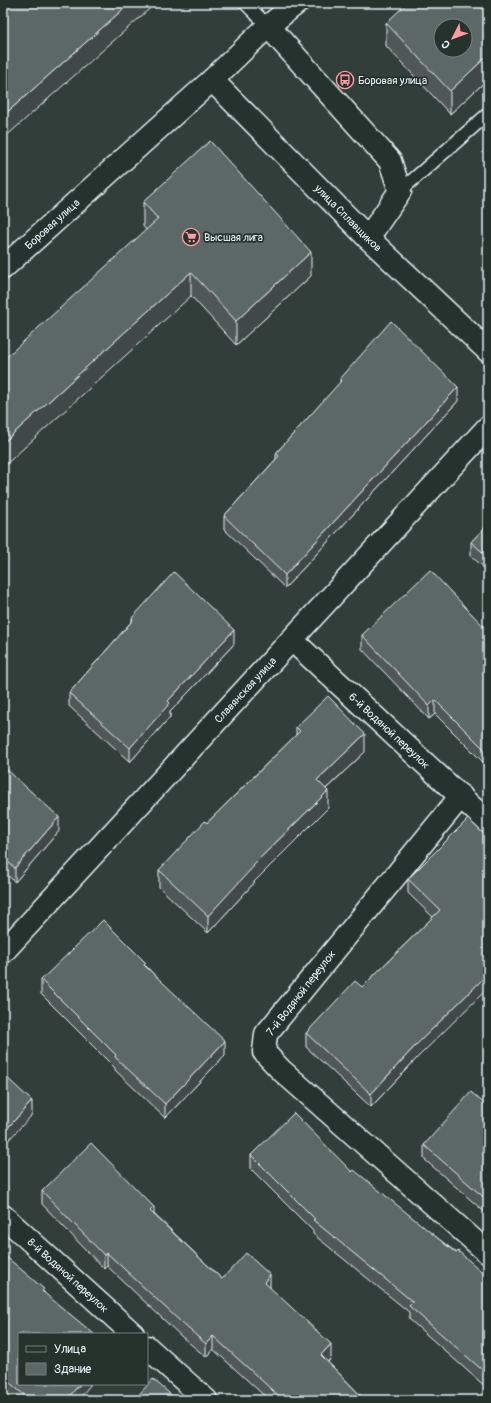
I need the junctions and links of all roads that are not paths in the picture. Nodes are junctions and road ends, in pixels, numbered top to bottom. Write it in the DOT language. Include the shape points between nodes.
graph roads {
  1 [pos="245,3"];
  2 [pos="297,3"];
  3 [pos="268,26"];
  4 [pos="212,80"];
  5 [pos="488,114"];
  6 [pos="400,191"];
  7 [pos="368,238"];
  8 [pos="3,268"];
  9 [pos="488,351"];
  10 [pos="488,427"];
  11 [pos="292,640"];
  12 [pos="460,796"];
  13 [pos="488,822"];
  14 [pos="3,952"];
  15 [pos="3,1216"];
  16 [pos="488,1253"];
  17 [pos="132,1333"];
  18 [pos="148,1348"];
  19 [pos="206,1400"];
  1 -- 3 [label="lane"];
  2 -- 3 [label="street, Боровая улица"];
  3 -- 4 [label="street, Боровая улица"];
  3 -- 6 [label="street" via="390,161"];
  4 -- 7 [label="street, улица Сплавщиков"];
  4 -- 8 [label="street, Боровая улица"];
  5 -- 6 [label="lane"];
  6 -- 7 [label="street"];
  7 -- 9 [label="street, улица Сплавщиков"];
  10 -- 11 [label="street, Славянская улица"];
  11 -- 12 [label="street, 6-й Водяной переулок"];
  11 -- 14 [label="street, Славянская улица"];
  12 -- 13 [label="street, 6-й Водяной переулок"];
  12 -- 16 [label="street, 7-й Водяной переулок" via="266,1034 264,1052 281,1070"];
  15 -- 17 [label="street, 8-й Водяной переулок"];
  18 -- 19 [label="street"];
}
